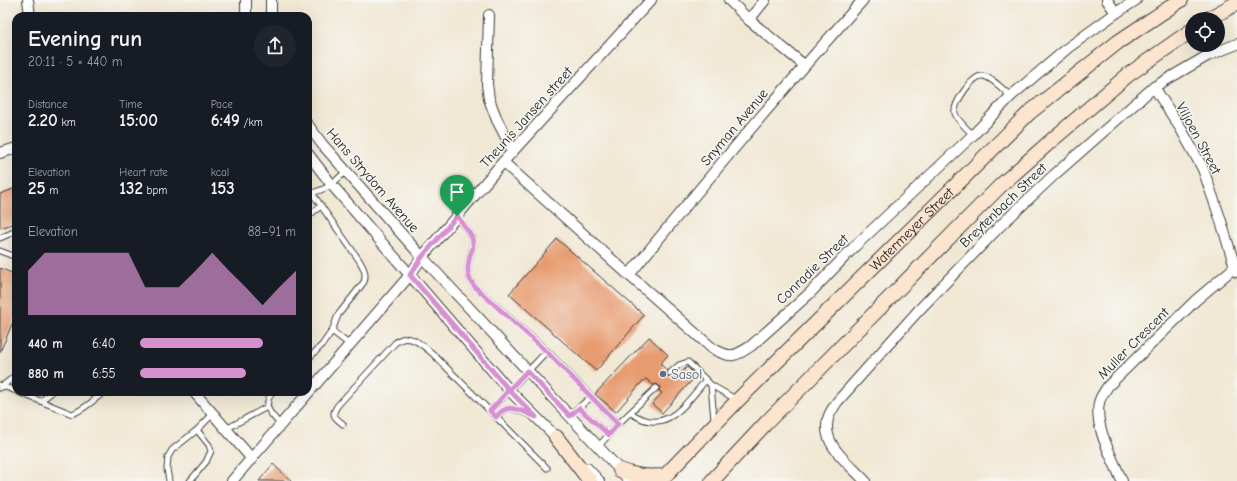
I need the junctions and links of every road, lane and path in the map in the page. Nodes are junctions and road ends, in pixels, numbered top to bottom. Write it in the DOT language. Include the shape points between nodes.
graph roads {
  1 [pos="28,0"];
  2 [pos="246,0"];
  3 [pos="271,0"];
  4 [pos="652,0"];
  5 [pos="729,0"];
  6 [pos="765,0"];
  7 [pos="863,0"];
  8 [pos="1107,0"];
  9 [pos="1136,0"];
  10 [pos="1181,0"];
  11 [pos="1237,3"];
  12 [pos="30,12"];
  13 [pos="246,12"];
  14 [pos="271,12"];
  15 [pos="1221,12"];
  16 [pos="1116,13"];
  17 [pos="489,15"];
  18 [pos="749,20"];
  19 [pos="1185,34"];
  20 [pos="1237,44"];
  21 [pos="804,65"];
  22 [pos="1154,87"];
  23 [pos="1011,96"];
  24 [pos="312,130"];
  25 [pos="973,135"];
  26 [pos="12,149"];
  27 [pos="513,151"];
  28 [pos="0,153"];
  29 [pos="312,159"];
  30 [pos="503,162"];
  31 [pos="346,171"];
  32 [pos="332,184"];
  33 [pos="312,193"];
  34 [pos="312,196"];
  35 [pos="321,206"];
  36 [pos="312,213"];
  37 [pos="457,216"];
  38 [pos="12,233"];
  39 [pos="0,238"];
  40 [pos="0,251"];
  41 [pos="12,256"];
  42 [pos="422,257"];
  43 [pos="1236,270"];
  44 [pos="410,275"];
  45 [pos="629,275"];
  46 [pos="332,330"];
  47 [pos="350,344"];
  48 [pos="547,352"];
  49 [pos="312,354"];
  50 [pos="527,371"];
  51 [pos="670,373"];
  52 [pos="12,378"];
  53 [pos="706,380"];
  54 [pos="312,382"];
  55 [pos="711,385"];
  56 [pos="1,386"];
  57 [pos="656,388"];
  58 [pos="12,390"];
  59 [pos="509,390"];
  60 [pos="28,396"];
  61 [pos="47,396"];
  62 [pos="99,396"];
  63 [pos="197,396"];
  64 [pos="269,396"];
  65 [pos="302,396"];
  66 [pos="591,397"];
  67 [pos="738,400"];
  68 [pos="41,401"];
  69 [pos="267,406"];
  70 [pos="579,408"];
  71 [pos="490,411"];
  72 [pos="631,413"];
  73 [pos="213,414"];
  74 [pos="570,416"];
  75 [pos="496,417"];
  76 [pos="536,417"];
  77 [pos="343,424"];
  78 [pos="618,424"];
  79 [pos="715,424"];
  80 [pos="281,425"];
  81 [pos="226,429"];
  82 [pos="197,430"];
  83 [pos="609,435"];
  84 [pos="556,437"];
  85 [pos="598,447"];
  86 [pos="252,459"];
  87 [pos="547,468"];
  88 [pos="620,470"];
  89 [pos="663,478"];
  90 [pos="169,481"];
  91 [pos="190,481"];
  92 [pos="232,481"];
  93 [pos="590,481"];
  94 [pos="599,481"];
  95 [pos="630,481"];
  96 [pos="712,481"];
  97 [pos="865,481"];
  98 [pos="1122,481"];
  1 -- 12 [label="street"];
  2 -- 13 [label="street"];
  3 -- 14 [label="street"];
  4 -- 27 [label="street, Theunis Jansen street"];
  5 -- 18 [label="street"];
  6 -- 18 [label="street"];
  7 -- 21 [label="street, Snyman Avenue"];
  8 -- 16 [label="street"];
  9 -- 16 [label="street, Conradie Street"];
  10 -- 67 [label="main road, Watermeyer Street" via="1118,42 1029,113"];
  11 -- 15 [label="main road"];
  16 -- 23 [label="street, Conradie Street" via="1069,47"];
  17 -- 27 [label="street" via="489,99 494,115"];
  18 -- 21 [label="street"];
  19 -- 96 [label="main road" via="1128,75 1000,186"];
  20 -- 22 [label="street, Breytenbach Street" via="1207,56"];
  21 -- 45 [label="street, Snyman Avenue"];
  22 -- 43 [label="street, Viljoen Street" via="1203,169"];
  22 -- 97 [label="street, Breytenbach Street" via="999,227 918,311 837,402 828,417 828,438 841,457"];
  23 -- 25 [label="street, Conradie Street"];
  23 -- 25 [label="lane" via="986,76 975,78 955,108 956,116"];
  24 -- 31 [label="street, Hans Strydom Avenue"];
  25 -- 45 [label="street, Conradie Street" via="810,293 751,346 733,356 712,348"];
  26 -- 28 [label="street"];
  27 -- 30 [label="street, Theunis Jansen street"];
  29 -- 32 [label="street"];
  30 -- 37 [label="street, Theunis Jansen street"];
  30 -- 45 [label="street, Conradie Street"];
  31 -- 32 [label="lane"];
  31 -- 42 [label="street, Hans Strydom Avenue"];
  32 -- 33 [label="lane"];
  32 -- 44 [label="street"];
  34 -- 35 [label="lane"];
  35 -- 36 [label="lane"];
  35 -- 46 [label="lane" via="359,260 366,278 338,315"];
  37 -- 42 [label="street, Theunis Jansen street"];
  37 -- 48 [label="lane" via="472,237 474,246 470,254 468,271 470,280"];
  38 -- 39 [label="lane"];
  40 -- 41 [label="lane"];
  42 -- 44 [label="street, Theunis Jansen street"];
  42 -- 50 [label="street, Hans Strydom Avenue"];
  43 -- 98 [label="street, Muller Crescent" via="1196,300 1108,386 1099,401 1099,420"];
  44 -- 47 [label="street, Theunis Jansen street"];
  44 -- 59 [label="street"];
  46 -- 47 [label="lane"];
  46 -- 49 [label="lane"];
  47 -- 54 [label="street, Theunis Jansen street"];
  48 -- 50 [label="lane"];
  48 -- 66 [label="lane"];
  50 -- 59 [label="lane"];
  50 -- 74 [label="street, Hans Strydom Avenue"];
  51 -- 53 [label="lane" via="679,365 688,362"];
  52 -- 56 [label="lane"];
  53 -- 55 [label="lane"];
  53 -- 72 [label="lane" via="676,414 668,418 645,421"];
  55 -- 67 [label="lane"];
  55 -- 79 [label="lane"];
  56 -- 58 [label="lane"];
  57 -- 72 [label="lane"];
  59 -- 71 [label="lane"];
  59 -- 76 [label="street"];
  60 -- 68 [label="lane"];
  61 -- 68 [label="lane"];
  62 -- 68 [label="lane" via="72,414"];
  63 -- 73 [label="street"];
  64 -- 69 [label="lane"];
  65 -- 80 [label="street, Theunis Jansen street"];
  66 -- 70 [label="lane"];
  66 -- 78 [label="lane"];
  67 -- 79 [label="main road, Watermeyer Street"];
  69 -- 80 [label="lane"];
  69 -- 81 [label="lane"];
  70 -- 74 [label="lane"];
  70 -- 83 [label="lane"];
  71 -- 75 [label="lane"];
  71 -- 77 [label="lane" via="417,340 404,338 395,343 333,412"];
  72 -- 78 [label="lane"];
  73 -- 81 [label="street"];
  73 -- 82 [label="lane"];
  74 -- 85 [label="street, Hans Strydom Avenue"];
  75 -- 76 [label="lane" via="503,410 510,408"];
  75 -- 87 [label="lane"];
  76 -- 84 [label="street"];
  78 -- 83 [label="lane"];
  79 -- 89 [label="main road, Watermeyer Street"];
  80 -- 86 [label="street, Theunis Jansen street"];
  81 -- 86 [label="street"];
  82 -- 90 [label="lane" via="172,450 168,457"];
  82 -- 91 [label="lane" via="211,451 206,462"];
  83 -- 85 [label="lane"];
  84 -- 93 [label="main road"];
  84 -- 94 [label="street"];
  85 -- 88 [label="street, Hans Strydom Avenue"];
  86 -- 92 [label="street, Theunis Jansen street"];
  88 -- 89 [label="main road" via="643,477"];
  88 -- 95 [label="street, Hans Strydom Avenue"];
}
